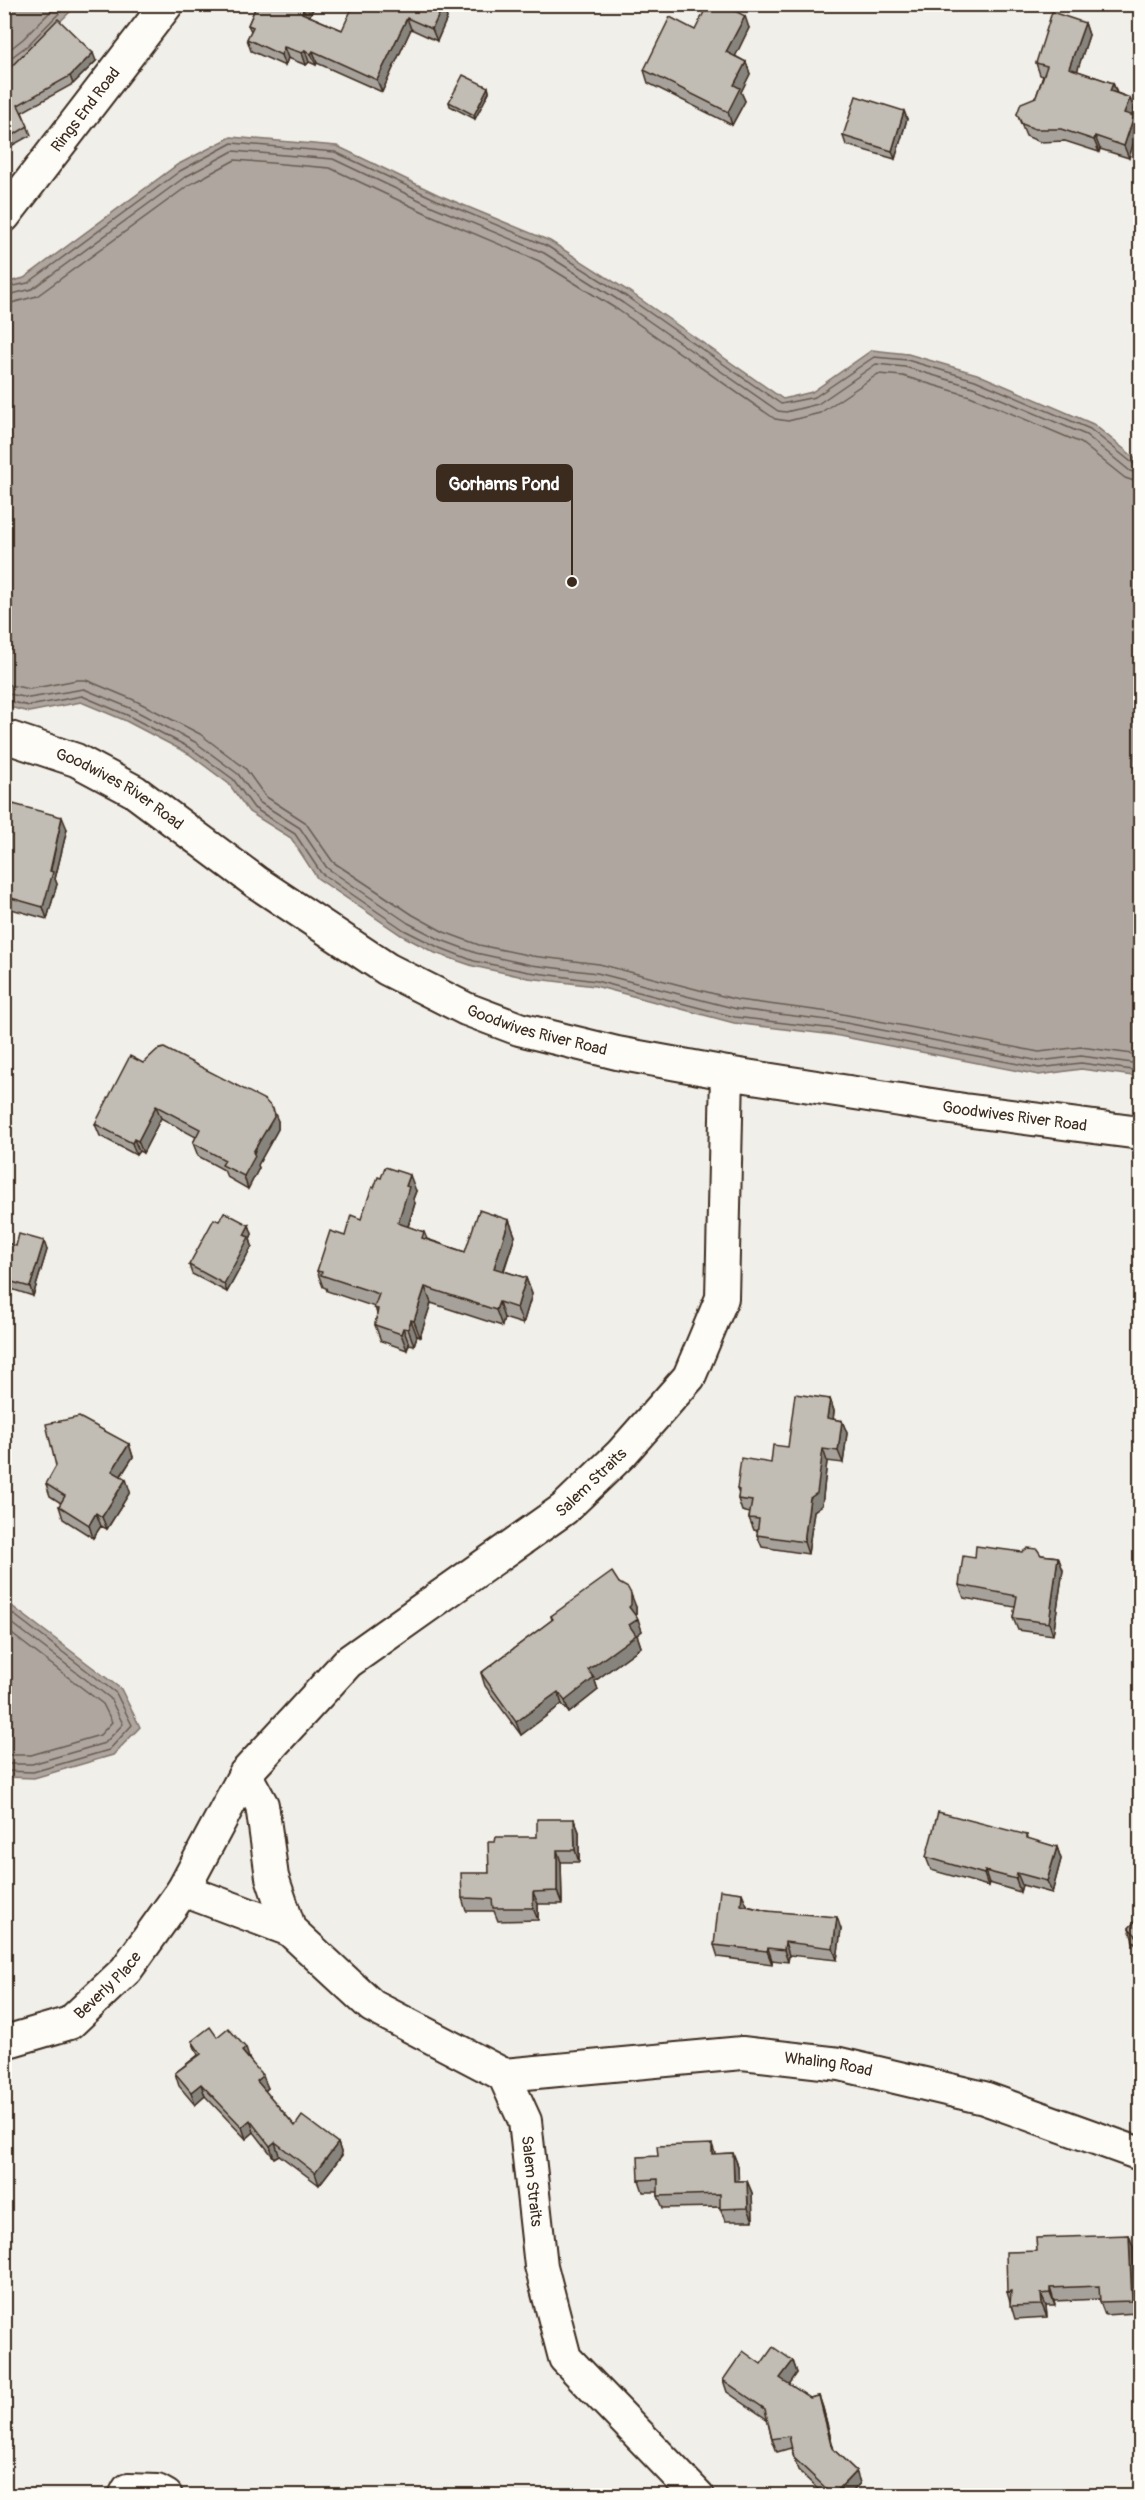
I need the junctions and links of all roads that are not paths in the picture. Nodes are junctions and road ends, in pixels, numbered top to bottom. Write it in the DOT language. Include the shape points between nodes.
graph roads {
  1 [pos="167,4"];
  2 [pos="4,216"];
  3 [pos="4,736"];
  4 [pos="727,1073"];
  5 [pos="1140,1133"];
  6 [pos="245,1774"];
  7 [pos="183,1890"];
  8 [pos="290,1930"];
  9 [pos="4,2038"];
  10 [pos="504,2075"];
  11 [pos="1140,2154"];
  12 [pos="125,2496"];
  13 [pos="166,2496"];
  14 [pos="698,2496"];
  1 -- 2 [label="street, Rings End Road"];
  3 -- 4 [label="street, Goodwives River Road" via="76,760 134,791 332,934 387,969 466,1009 519,1029 584,1045"];
  4 -- 5 [label="street, Goodwives River Road"];
  4 -- 6 [label="street, Salem Straits" via="722,1298 689,1377 621,1454 564,1509 348,1662"];
  6 -- 7 [label="street, Salem Straits"];
  6 -- 8 [label="street" via="262,1805 272,1877"];
  7 -- 8 [label="street"];
  7 -- 9 [label="street, Beverly Place" via="126,1970 70,2023 12,2040"];
  8 -- 10 [label="street" via="372,2006"];
  10 -- 11 [label="street, Whaling Road" via="742,2053 840,2064 984,2098"];
  10 -- 14 [label="street, Salem Straits" via="525,2121 541,2266 565,2358"];
  12 -- 13 [label="street" via="128,2490 157,2491"];
}
